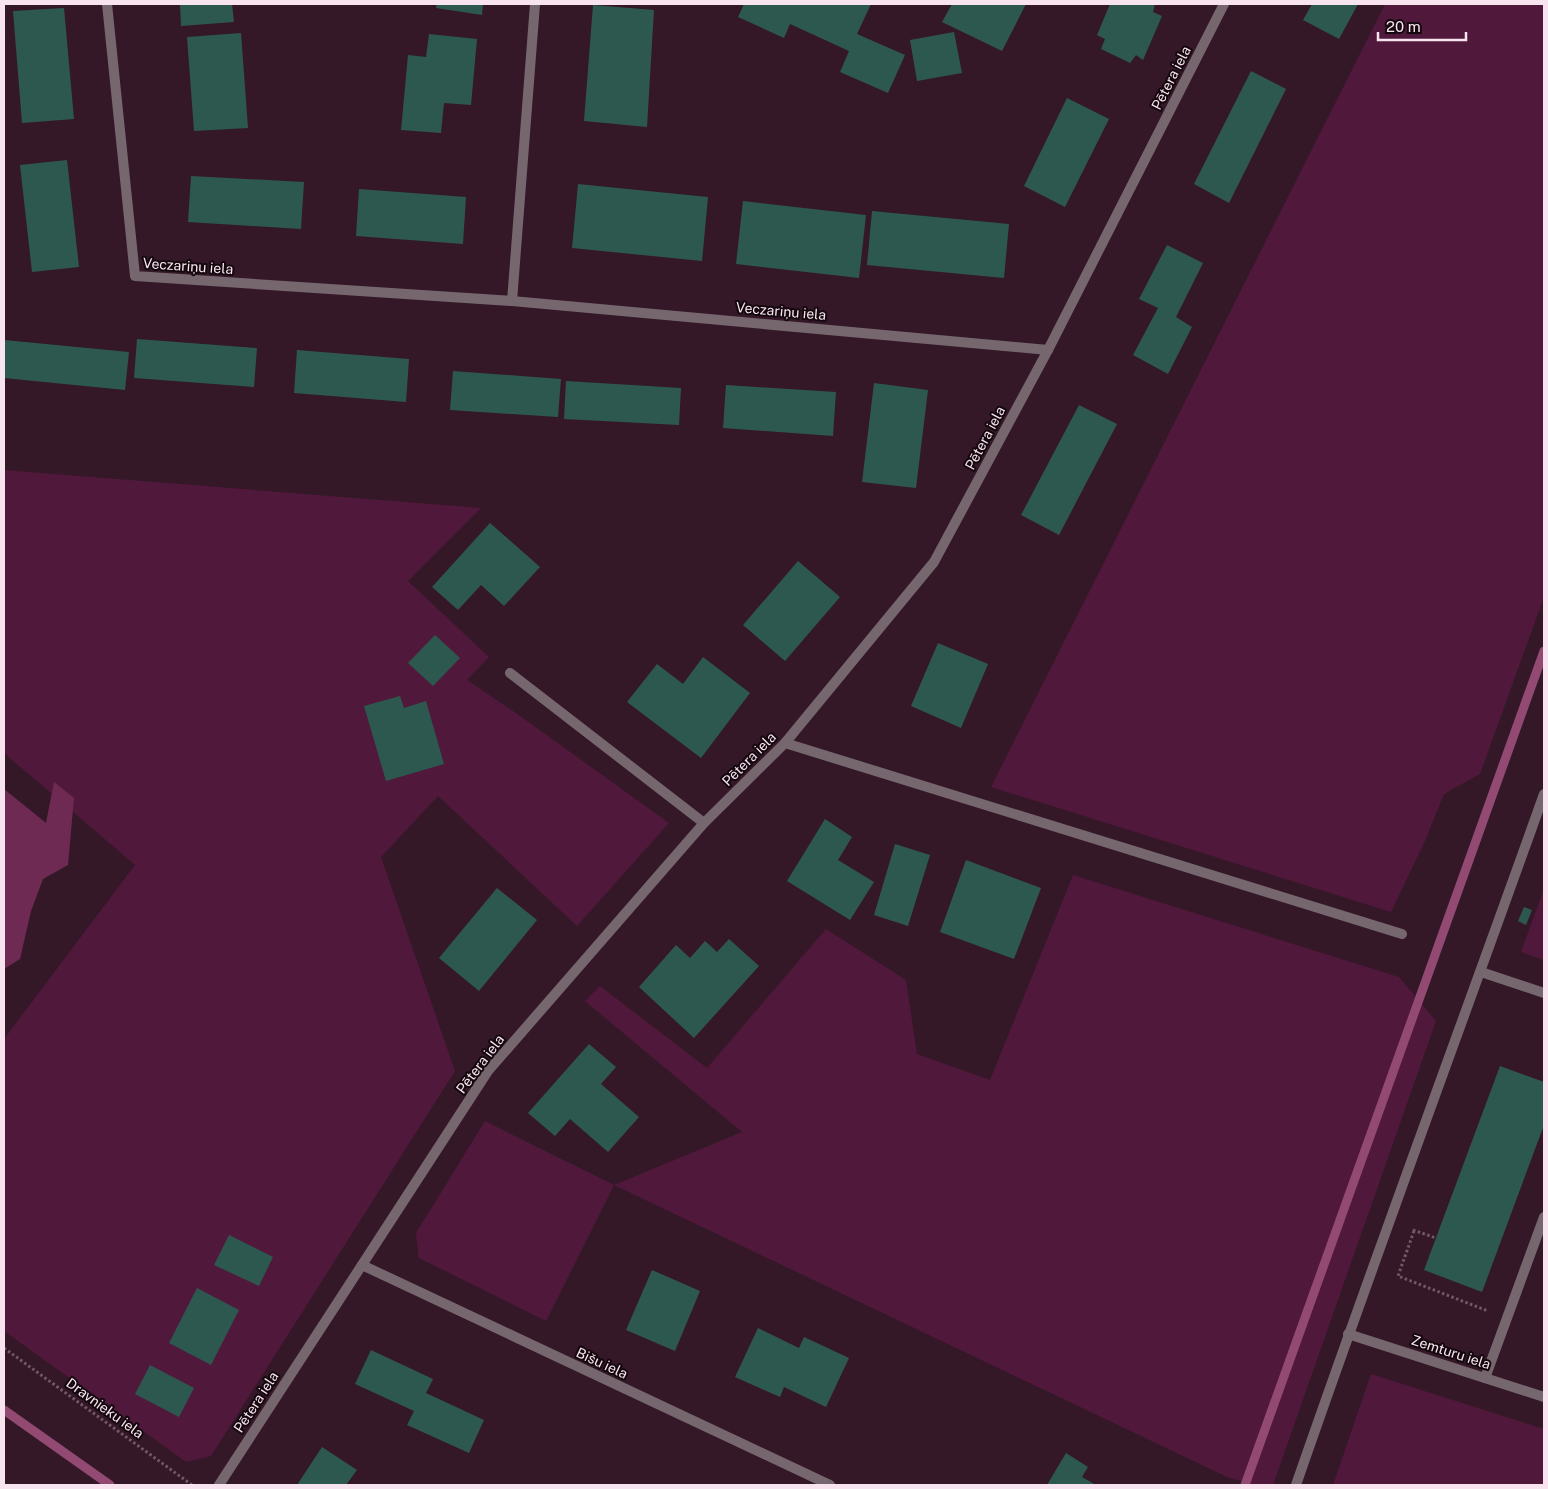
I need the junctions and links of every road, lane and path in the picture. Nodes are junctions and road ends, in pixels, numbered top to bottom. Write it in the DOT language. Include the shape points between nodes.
graph roads {
  1 [pos="107,4"];
  2 [pos="535,4"];
  3 [pos="1224,4"];
  4 [pos="512,301"];
  5 [pos="1048,350"];
  6 [pos="510,673"];
  7 [pos="785,743"];
  8 [pos="1544,794"];
  9 [pos="704,822"];
  10 [pos="1402,934"];
  11 [pos="1481,972"];
  12 [pos="1544,993"];
  13 [pos="1544,1217"];
  14 [pos="1389,1222"];
  15 [pos="1414,1231"];
  16 [pos="1436,1238"];
  17 [pos="362,1265"];
  18 [pos="1507,1318"];
  19 [pos="1348,1334"];
  20 [pos="4,1348"];
  21 [pos="1485,1378"];
  22 [pos="1544,1397"];
  23 [pos="192,1485"];
  24 [pos="218,1485"];
  25 [pos="830,1485"];
  26 [pos="1296,1485"];
  1 -- 4 [label="street, Veczariņu iela" via="135,276"];
  2 -- 4 [label="street"];
  3 -- 5 [label="street, Pētera iela"];
  4 -- 5 [label="street, Veczariņu iela"];
  5 -- 7 [label="street, Pētera iela" via="934,562"];
  6 -- 9 [label="street"];
  7 -- 9 [label="street, Pētera iela"];
  7 -- 10 [label="street"];
  8 -- 11 [label="street"];
  9 -- 17 [label="street, Pētera iela" via="488,1072"];
  11 -- 12 [label="street"];
  11 -- 14 [label="street"];
  13 -- 18 [label="street"];
  14 -- 15 [label="path"];
  14 -- 19 [label="street"];
  15 -- 16 [label="path"];
  15 -- 18 [label="path" via="1398,1276"];
  17 -- 24 [label="street, Pētera iela"];
  17 -- 25 [label="street, Bišu iela"];
  18 -- 21 [label="street"];
  19 -- 21 [label="street, Zemturu iela"];
  19 -- 26 [label="street"];
  20 -- 23 [label="path, Dravnieku iela"];
  21 -- 22 [label="street, Zemturu iela"];
}
